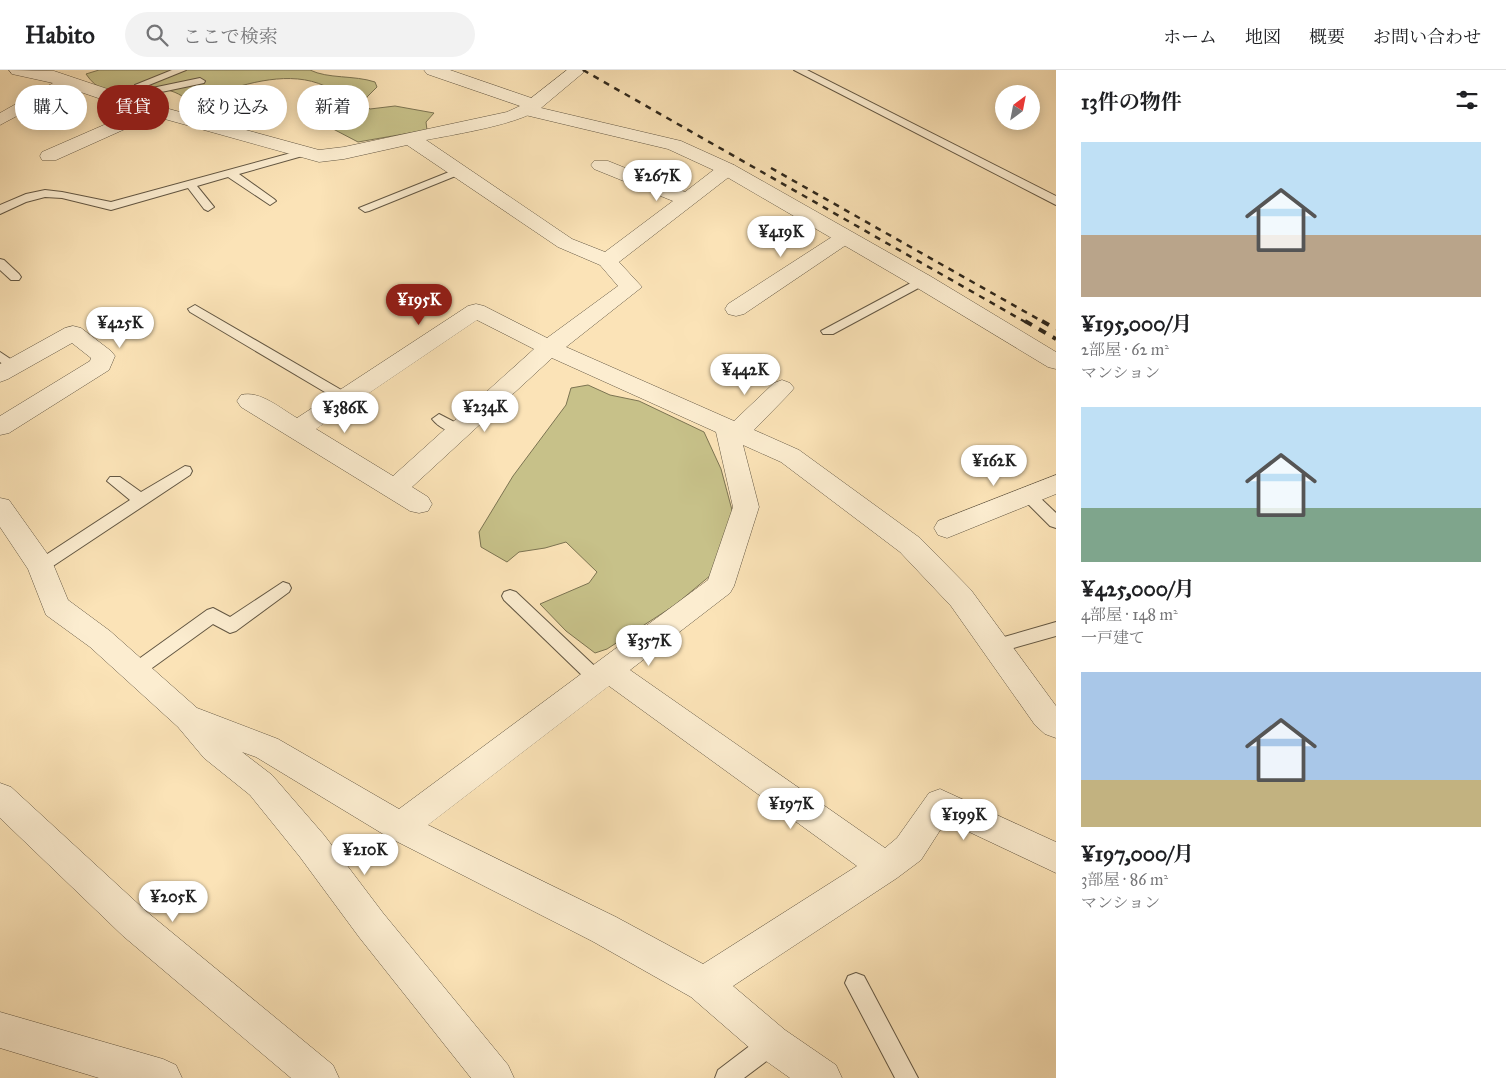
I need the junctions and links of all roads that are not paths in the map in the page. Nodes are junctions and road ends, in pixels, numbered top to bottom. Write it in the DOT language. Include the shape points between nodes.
graph roads {
  1 [pos="18,70"];
  2 [pos="180,70"];
  3 [pos="433,70"];
  4 [pos="798,70"];
  5 [pos="570,72"];
  6 [pos="200,81"];
  7 [pos="67,82"];
  8 [pos="142,85"];
  9 [pos="169,87"];
  10 [pos="97,93"];
  11 [pos="531,108"];
  12 [pos="169,115"];
  13 [pos="0,120"];
  14 [pos="107,130"];
  15 [pos="410,138"];
  16 [pos="302,153"];
  17 [pos="48,156"];
  18 [pos="601,165"];
  19 [pos="727,169"];
  20 [pos="458,171"];
  21 [pos="231,174"];
  22 [pos="191,185"];
  23 [pos="688,200"];
  24 [pos="270,201"];
  25 [pos="1056,201"];
  26 [pos="208,207"];
  27 [pos="364,208"];
  28 [pos="0,210"];
  29 [pos="845,237"];
  30 [pos="607,261"];
  31 [pos="0,263"];
  32 [pos="15,277"];
  33 [pos="922,281"];
  34 [pos="195,309"];
  35 [pos="736,309"];
  36 [pos="828,331"];
  37 [pos="549,348"];
  38 [pos="1056,362"];
  39 [pos="4,366"];
  40 [pos="782,388"];
  41 [pos="345,398"];
  42 [pos="248,401"];
  43 [pos="0,427"];
  44 [pos="298,429"];
  45 [pos="732,431"];
  46 [pos="185,472"];
  47 [pos="114,481"];
  48 [pos="1056,484"];
  49 [pos="394,489"];
  50 [pos="1028,495"];
  51 [pos="141,500"];
  52 [pos="419,504"];
  53 [pos="0,507"];
  54 [pos="1056,522"];
  55 [pos="947,528"];
  56 [pos="41,566"];
  57 [pos="283,588"];
  58 [pos="510,596"];
  59 [pos="1056,629"];
  60 [pos="996,646"];
  61 [pos="135,671"];
  62 [pos="602,674"];
  63 [pos="186,717"];
  64 [pos="1056,725"];
  65 [pos="0,797"];
  66 [pos="400,827"];
  67 [pos="1056,858"];
  68 [pos="885,867"];
  69 [pos="856,983"];
  70 [pos="704,984"];
  71 [pos="0,1030"];
  72 [pos="772,1043"];
  73 [pos="163,1078"];
  74 [pos="320,1078"];
  75 [pos="495,1078"];
  76 [pos="726,1078"];
  77 [pos="824,1078"];
  78 [pos="907,1078"];
  1 -- 7 [label="street"];
  2 -- 8 [label="lane"];
  3 -- 11 [label="street"];
  4 -- 25 [label="lane"];
  5 -- 11 [label="street"];
  6 -- 9 [label="lane"];
  7 -- 10 [label="street"];
  7 -- 13 [label="street"];
  11 -- 15 [label="street" via="512,116"];
  11 -- 19 [label="street" via="674,145"];
  12 -- 16 [label="street"];
  14 -- 17 [label="street"];
  15 -- 16 [label="street" via="344,153 320,156"];
  15 -- 20 [label="street"];
  16 -- 21 [label="lane"];
  18 -- 23 [label="street"];
  19 -- 23 [label="street"];
  19 -- 29 [label="street"];
  20 -- 27 [label="lane"];
  20 -- 30 [label="street" via="565,243"];
  21 -- 22 [label="lane"];
  21 -- 24 [label="lane"];
  22 -- 26 [label="lane"];
  22 -- 28 [label="lane" via="111,206 62,194 33,195"];
  23 -- 30 [label="street"];
  29 -- 33 [label="street"];
  29 -- 35 [label="street"];
  30 -- 37 [label="street" via="631,287"];
  31 -- 32 [label="lane"];
  33 -- 36 [label="lane"];
  33 -- 38 [label="street"];
  34 -- 41 [label="lane"];
  37 -- 41 [label="street" via="476,311"];
  37 -- 45 [label="street"];
  37 -- 49 [label="street" via="449,425"];
  39 -- 43 [label="street" via="73,333 102,356 101,364"];
  40 -- 45 [label="street"];
  41 -- 44 [label="street"];
  42 -- 44 [label="street"];
  44 -- 49 [label="street"];
  45 -- 60 [label="street" via="790,456 910,546 961,598"];
  45 -- 62 [label="street" via="746,508 720,586"];
  46 -- 51 [label="lane"];
  47 -- 51 [label="lane"];
  48 -- 50 [label="street"];
  49 -- 52 [label="street"];
  50 -- 54 [label="lane"];
  50 -- 55 [label="street"];
  51 -- 56 [label="lane"];
  53 -- 56 [label="street"];
  56 -- 61 [label="street" via="56,607 100,639"];
  57 -- 61 [label="lane" via="230,626 214,615"];
  58 -- 62 [label="lane"];
  59 -- 60 [label="lane"];
  60 -- 64 [label="street" via="1046,716"];
  61 -- 63 [label="street"];
  62 -- 66 [label="street"];
  62 -- 68 [label="street"];
  63 -- 66 [label="street" via="267,748"];
  63 -- 75 [label="street" via="215,749 261,785"];
  65 -- 74 [label="street" via="136,924"];
  66 -- 70 [label="street" via="604,929"];
  67 -- 68 [label="street" via="940,803 909,849"];
  68 -- 70 [label="street"];
  69 -- 78 [label="lane"];
  70 -- 72 [label="street"];
  71 -- 73 [label="street"];
  72 -- 76 [label="lane"];
  72 -- 77 [label="street"];
}
